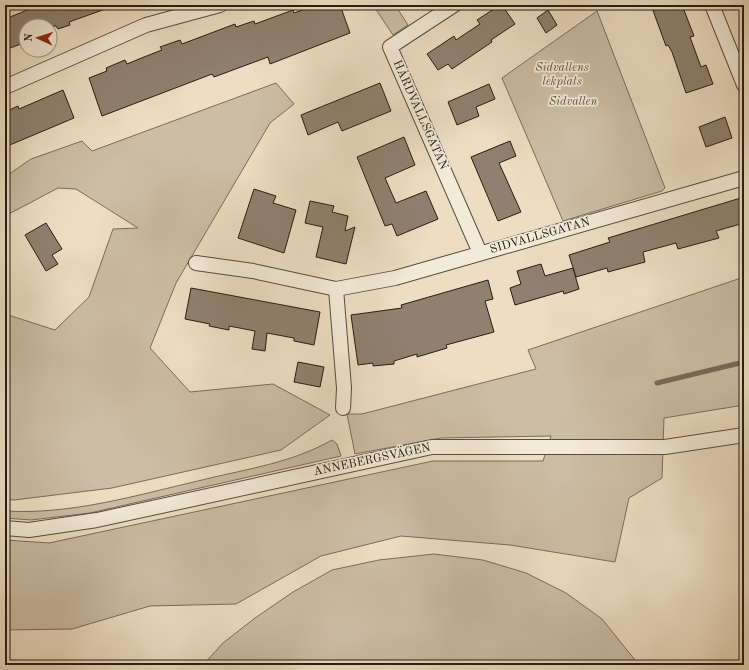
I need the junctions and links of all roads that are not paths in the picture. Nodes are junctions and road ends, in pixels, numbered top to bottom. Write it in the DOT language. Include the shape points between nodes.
graph roads {
  1 [pos="220,5"];
  2 [pos="454,5"];
  3 [pos="712,5"];
  4 [pos="744,85"];
  5 [pos="5,87"];
  6 [pos="744,178"];
  7 [pos="480,253"];
  8 [pos="196,263"];
  9 [pos="336,289"];
  10 [pos="342,408"];
  11 [pos="744,435"];
  12 [pos="5,528"];
  1 -- 5 [label="street" via="146,25"];
  2 -- 7 [label="street, HÅRDVALLSGATAN" via="390,47"];
  3 -- 4 [label="street"];
  6 -- 7 [label="street, SIDVALLSGATAN"];
  7 -- 9 [label="street, SIDVALLSGATAN" via="395,278"];
  8 -- 9 [label="street, SIDVALLSGATAN" via="253,271"];
  9 -- 10 [label="street" via="344,388"];
  11 -- 12 [label="street, ANNEBERGSVÄGEN" via="665,447 432,447 96,520 29,530"];
}
